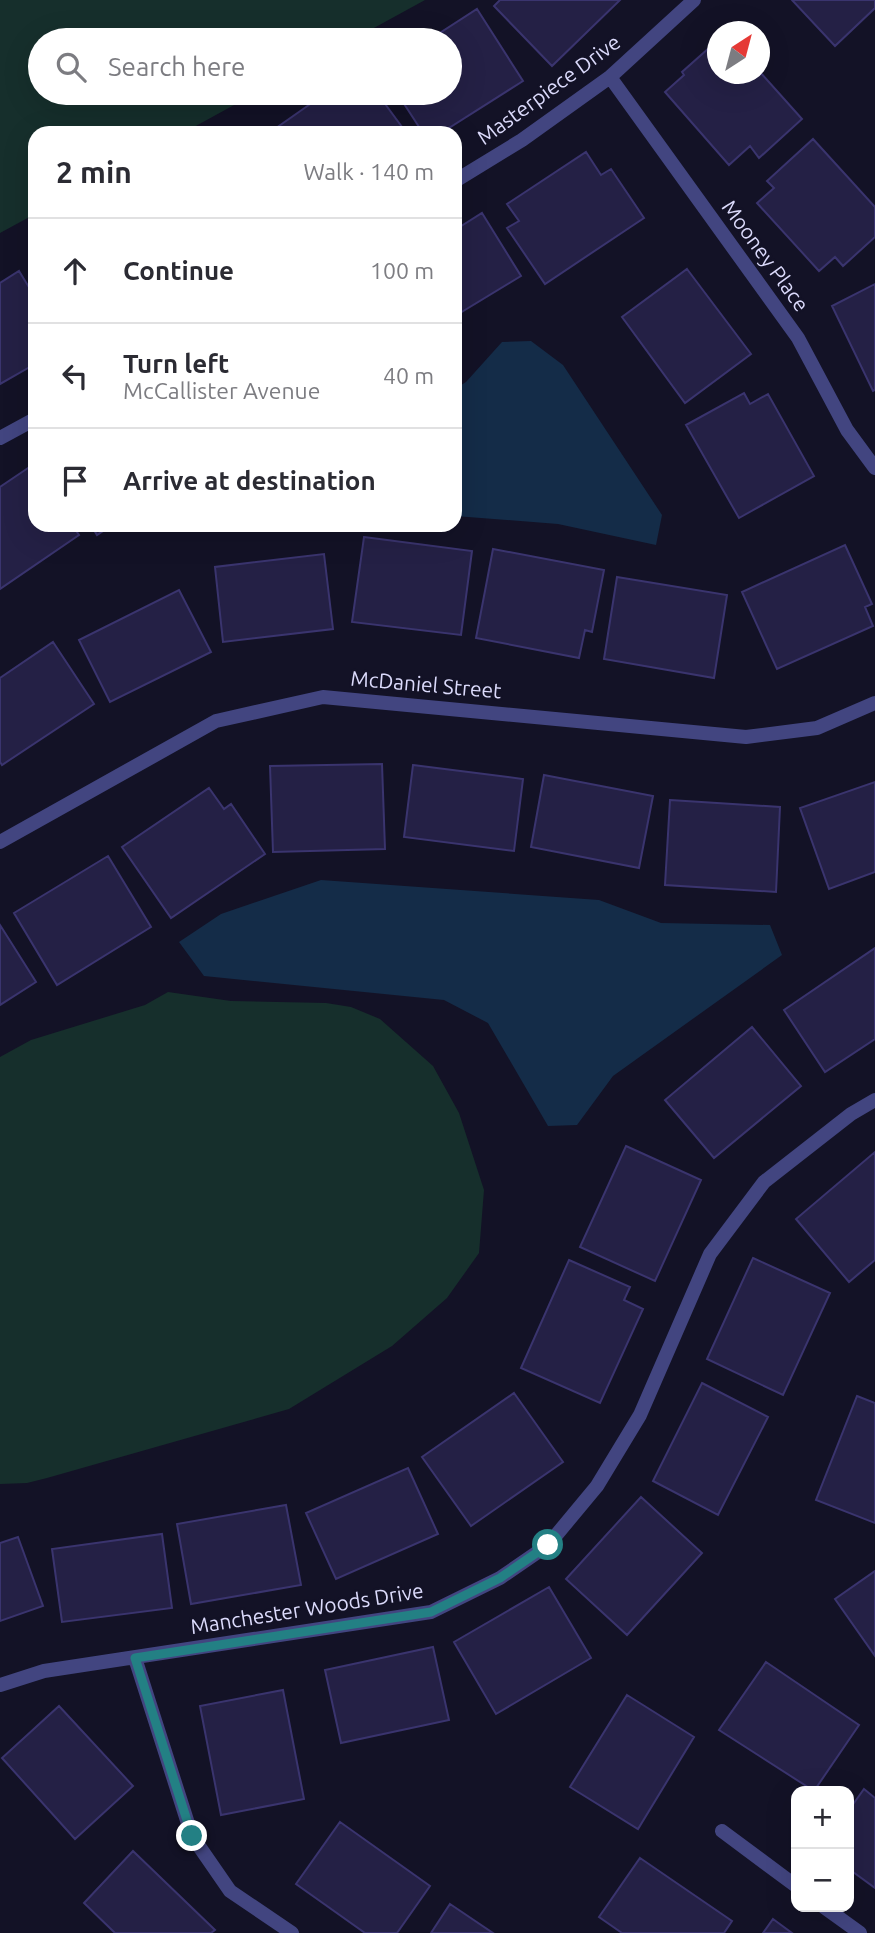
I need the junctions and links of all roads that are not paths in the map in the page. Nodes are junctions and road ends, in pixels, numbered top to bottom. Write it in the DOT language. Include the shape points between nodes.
graph roads {
  1 [pos="694,0"];
  2 [pos="610,77"];
  3 [pos="462,177"];
  4 [pos="28,423"];
  5 [pos="0,438"];
  6 [pos="875,468"];
  7 [pos="875,703"];
  8 [pos="0,842"];
  9 [pos="875,1100"];
  10 [pos="135,1658"];
  11 [pos="0,1685"];
  12 [pos="722,1831"];
  13 [pos="791,1882"];
  14 [pos="831,1912"];
  15 [pos="292,1933"];
  16 [pos="860,1933"];
  1 -- 2 [label="street, Masterpiece Drive"];
  2 -- 3 [label="street, Masterpiece Drive"];
  2 -- 6 [label="street, Mooney Place" via="798,338 847,430"];
  4 -- 5 [label="street"];
  7 -- 8 [label="street, McDaniel Street" via="817,728 746,737 323,697 216,720"];
  9 -- 10 [label="street, Manchester Woods Drive" via="764,1182 710,1254 640,1415 597,1486 548,1545 500,1578 431,1612"];
  10 -- 11 [label="street, Manchester Woods Drive" via="44,1671"];
  10 -- 15 [label="street" via="192,1836 230,1891"];
  12 -- 13 [label="street"];
  14 -- 16 [label="street"];
}
